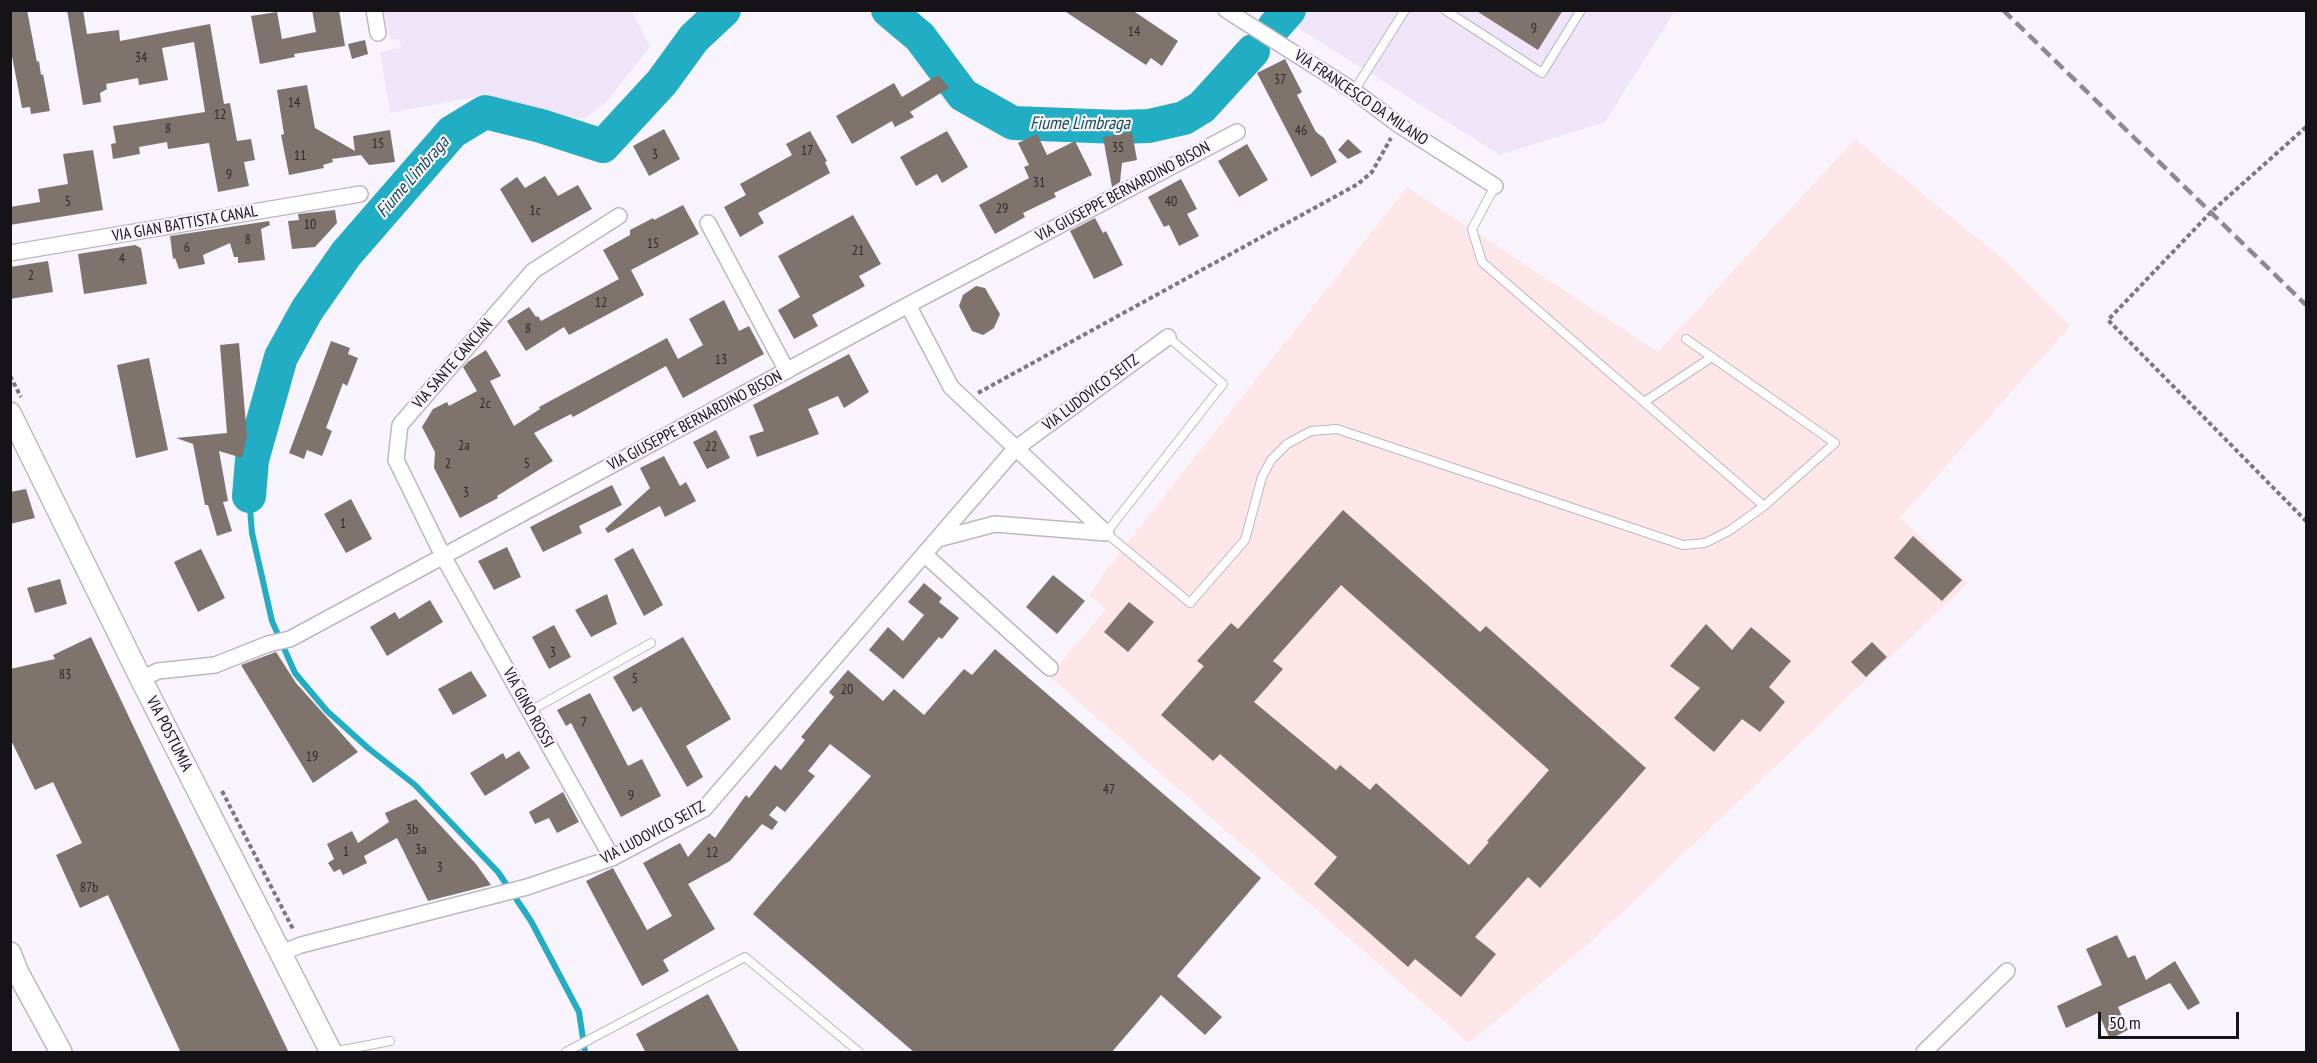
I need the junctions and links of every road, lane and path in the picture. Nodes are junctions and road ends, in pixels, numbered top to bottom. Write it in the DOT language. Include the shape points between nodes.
graph roads {
  1 [pos="374,10"];
  2 [pos="1226,10"];
  3 [pos="1405,10"];
  4 [pos="1445,10"];
  5 [pos="1581,10"];
  6 [pos="1244,15"];
  7 [pos="378,33"];
  8 [pos="1354,91"];
  9 [pos="1399,124"];
  10 [pos="2307,127"];
  11 [pos="1237,132"];
  12 [pos="1495,186"];
  13 [pos="360,194"];
  14 [pos="619,216"];
  15 [pos="708,223"];
  16 [pos="10,253"];
  17 [pos="908,305"];
  18 [pos="1168,337"];
  19 [pos="1686,339"];
  20 [pos="1712,357"];
  21 [pos="788,371"];
  22 [pos="965,400"];
  23 [pos="1644,402"];
  24 [pos="10,413"];
  25 [pos="1015,449"];
  26 [pos="1764,506"];
  27 [pos="2307,520"];
  28 [pos="1106,533"];
  29 [pos="938,539"];
  30 [pos="924,554"];
  31 [pos="444,558"];
  32 [pos="651,643"];
  33 [pos="1050,668"];
  34 [pos="141,679"];
  35 [pos="530,711"];
  36 [pos="612,858"];
  37 [pos="281,952"];
  38 [pos="10,953"];
  39 [pos="2007,971"];
  40 [pos="14,975"];
  41 [pos="390,1041"];
  42 [pos="331,1052"];
  43 [pos="61,1053"];
  44 [pos="566,1053"];
  45 [pos="859,1053"];
  46 [pos="1924,1053"];
  1 -- 7 [label="street"];
  2 -- 6 [label="street, VIA FRANCESCO DA MILANO"];
  3 -- 8 [label="lane"];
  4 -- 5 [label="lane" via="1542,73"];
  6 -- 8 [label="street, VIA FRANCESCO DA MILANO"];
  8 -- 9 [label="street, VIA FRANCESCO DA MILANO"];
  9 -- 12 [label="street, VIA FRANCESCO DA MILANO"];
  9 -- 22 [label="path" via="1372,172 1358,184"];
  10 -- 27 [label="path" via="2211,212 2108,320"];
  11 -- 17 [label="street, VIA GIUSEPPE BERNARDINO BISON"];
  12 -- 23 [label="lane" via="1472,229 1482,262"];
  13 -- 16 [label="street, VIA GIAN BATTISTA CANAL"];
  14 -- 31 [label="street, VIA SANTE CANCIAN" via="533,270 400,425 396,460"];
  15 -- 21 [label="street"];
  17 -- 21 [label="street, VIA GIUSEPPE BERNARDINO BISON"];
  17 -- 22 [label="street" via="951,387"];
  18 -- 25 [label="street, VIA LUDOVICO SEITZ"];
  18 -- 28 [label="lane" via="1223,384"];
  19 -- 20 [label="lane"];
  20 -- 23 [label="lane"];
  20 -- 26 [label="lane" via="1835,443"];
  21 -- 31 [label="street, VIA GIUSEPPE BERNARDINO BISON"];
  22 -- 25 [label="street"];
  23 -- 26 [label="lane"];
  24 -- 34 [label="street, VIA POSTUMIA"];
  25 -- 28 [label="street"];
  25 -- 29 [label="street, VIA LUDOVICO SEITZ"];
  26 -- 28 [label="lane" via="1705,543 1683,545 1337,429 1311,431 1287,444 1271,460 1262,477 1245,540 1190,603"];
  28 -- 29 [label="street" via="995,524"];
  29 -- 30 [label="street, VIA LUDOVICO SEITZ"];
  30 -- 33 [label="street"];
  30 -- 36 [label="street, VIA LUDOVICO SEITZ" via="704,809"];
  31 -- 34 [label="street, VIA GIUSEPPE BERNARDINO BISON" via="290,639 215,665 158,671"];
  31 -- 35 [label="street, VIA GINO ROSSI"];
  32 -- 35 [label="lane"];
  34 -- 37 [label="street, VIA POSTUMIA"];
  35 -- 36 [label="street, VIA GINO ROSSI"];
  36 -- 37 [label="street, VIA LUDOVICO SEITZ" via="527,887"];
  37 -- 42 [label="street, VIA POSTUMIA"];
  38 -- 40 [label="street"];
  39 -- 46 [label="street"];
  40 -- 43 [label="street"];
  41 -- 42 [label="lane"];
  44 -- 45 [label="lane" via="745,957"];
}
